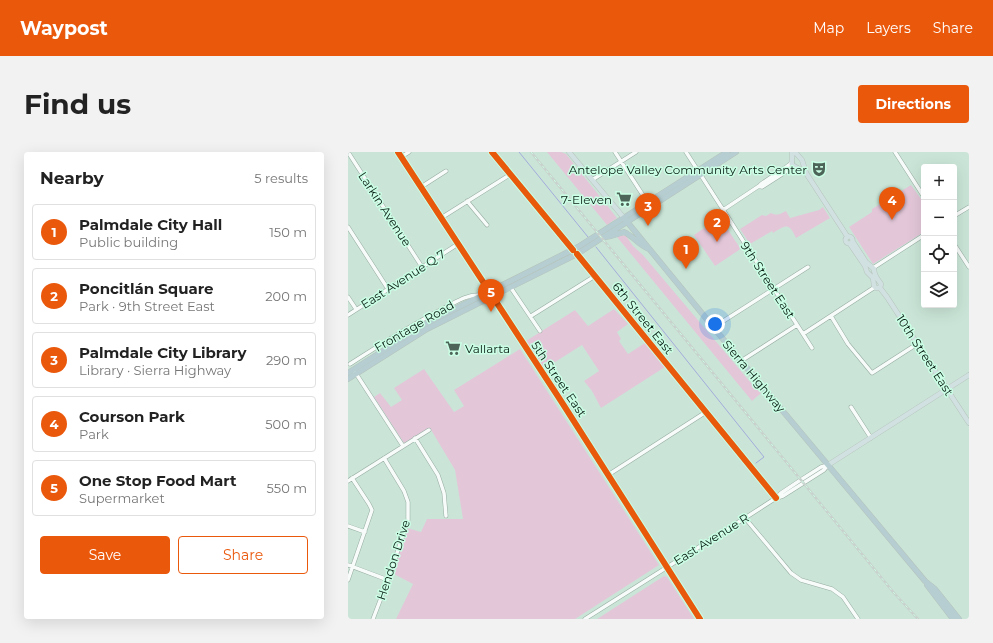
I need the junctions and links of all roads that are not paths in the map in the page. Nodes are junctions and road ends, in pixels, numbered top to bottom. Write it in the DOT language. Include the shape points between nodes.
graph roads {
  1 [pos="348,152"];
  2 [pos="398,152"];
  3 [pos="409,152"];
  4 [pos="492,152"];
  5 [pos="569,152"];
  6 [pos="615,152"];
  7 [pos="636,152"];
  8 [pos="686,152"];
  9 [pos="727,152"];
  10 [pos="736,152"];
  11 [pos="793,152"];
  12 [pos="895,152"];
  13 [pos="401,157"];
  14 [pos="799,158"];
  15 [pos="792,160"];
  16 [pos="621,161"];
  17 [pos="799,166"];
  18 [pos="446,172"];
  19 [pos="699,173"];
  20 [pos="511,174"];
  21 [pos="592,180"];
  22 [pos="759,186"];
  23 [pos="421,187"];
  24 [pos="921,192"];
  25 [pos="467,201"];
  26 [pos="648,203"];
  27 [pos="969,207"];
  28 [pos="723,210"];
  29 [pos="957,214"];
  30 [pos="441,218"];
  31 [pos="626,220"];
  32 [pos="486,225"];
  33 [pos="348,227"];
  34 [pos="922,236"];
  35 [pos="604,237"];
  36 [pos="458,244"];
  37 [pos="649,249"];
  38 [pos="957,249"];
  39 [pos="575,252"];
  40 [pos="422,267"];
  41 [pos="808,267"];
  42 [pos="969,267"];
  43 [pos="870,270"];
  44 [pos="594,276"];
  45 [pos="877,285"];
  46 [pos="511,288"];
  47 [pos="774,288"];
  48 [pos="388,289"];
  49 [pos="490,295"];
  50 [pos="348,297"];
  51 [pos="480,297"];
  52 [pos="356,309"];
  53 [pos="348,315"];
  54 [pos="531,316"];
  55 [pos="831,316"];
  56 [pos="797,325"];
  57 [pos="714,327"];
  58 [pos="540,331"];
  59 [pos="803,334"];
  60 [pos="917,344"];
  61 [pos="812,348"];
  62 [pos="741,361"];
  63 [pos="349,362"];
  64 [pos="355,372"];
  65 [pos="348,373"];
  66 [pos="969,375"];
  67 [pos="348,379"];
  68 [pos="947,389"];
  69 [pos="851,407"];
  70 [pos="706,412"];
  71 [pos="969,423"];
  72 [pos="429,430"];
  73 [pos="415,438"];
  74 [pos="871,438"];
  75 [pos="403,446"];
  76 [pos="384,458"];
  77 [pos="828,465"];
  78 [pos="608,475"];
  79 [pos="352,478"];
  80 [pos="348,481"];
  81 [pos="776,498"];
  82 [pos="446,516"];
  83 [pos="745,518"];
  84 [pos="348,526"];
  85 [pos="365,532"];
  86 [pos="350,566"];
  87 [pos="667,567"];
  88 [pos="348,580"];
  89 [pos="388,580"];
  90 [pos="925,581"];
  91 [pos="373,619"];
  92 [pos="585,619"];
  93 [pos="700,619"];
  94 [pos="858,619"];
  95 [pos="954,619"];
  96 [pos="959,619"];
  1 -- 40 [label="street, Larkin Avenue"];
  2 -- 13 [label="street, 5th Street East"];
  3 -- 13 [label="street"];
  4 -- 20 [label="street, 6th Street East"];
  5 -- 21 [label="main road, Sierra Highway"];
  6 -- 16 [label="street"];
  7 -- 16 [label="street"];
  8 -- 19 [label="street, 9th Street East"];
  9 -- 19 [label="highway"];
  10 -- 19 [label="highway"];
  11 -- 14 [label="main road"];
  11 -- 15 [label="main road"];
  12 -- 24 [label="street"];
  13 -- 23 [label="street, 5th Street East"];
  14 -- 15 [label="main road"];
  14 -- 17 [label="main road" via="802,160"];
  15 -- 17 [label="main road" via="792,165"];
  15 -- 22 [label="street" via="789,165"];
  16 -- 21 [label="street"];
  16 -- 26 [label="street"];
  17 -- 22 [label="street" via="762,187"];
  17 -- 43 [label="main road, 10th Street East" via="847,236 851,237 851,243"];
  18 -- 23 [label="street"];
  19 -- 26 [label="highway"];
  19 -- 28 [label="street, 9th Street East"];
  19 -- 31 [label="highway"];
  20 -- 25 [label="street"];
  20 -- 39 [label="street, 6th Street East"];
  21 -- 31 [label="main road, Sierra Highway"];
  22 -- 28 [label="street"];
  23 -- 30 [label="street, 5th Street East"];
  25 -- 30 [label="street"];
  25 -- 32 [label="street"];
  26 -- 31 [label="highway"];
  27 -- 29 [label="street"];
  28 -- 47 [label="street, 9th Street East"];
  30 -- 36 [label="street, 5th Street East"];
  31 -- 35 [label="highway"];
  31 -- 37 [label="highway, Sierra Highway"];
  31 -- 39 [label="highway"];
  33 -- 48 [label="street"];
  34 -- 43 [label="street"];
  35 -- 37 [label="highway" via="624,232 641,246"];
  35 -- 39 [label="highway"];
  36 -- 40 [label="street, East Avenue Q 7"];
  36 -- 49 [label="street, 5th Street East"];
  37 -- 57 [label="highway, Sierra Highway"];
  38 -- 42 [label="street"];
  39 -- 44 [label="street, 6th Street East"];
  39 -- 46 [label="highway"];
  39 -- 49 [label="highway"];
  40 -- 48 [label="street, East Avenue Q 7"];
  41 -- 47 [label="street"];
  43 -- 45 [label="main road, 10th Street East"];
  44 -- 54 [label="street"];
  44 -- 70 [label="street, 6th Street East"];
  45 -- 55 [label="street"];
  45 -- 60 [label="main road, 10th Street East"];
  46 -- 49 [label="highway"];
  46 -- 54 [label="street"];
  47 -- 56 [label="street, 9th Street East"];
  47 -- 57 [label="street"];
  48 -- 52 [label="street, East Avenue Q 7"];
  49 -- 51 [label="highway"];
  49 -- 64 [label="highway"];
  49 -- 78 [label="street, 5th Street East"];
  50 -- 52 [label="street"];
  51 -- 63 [label="street, Frontage Road" via="468,296"];
  51 -- 64 [label="highway" via="427,323"];
  52 -- 53 [label="street, East Avenue Q 7"];
  54 -- 58 [label="street"];
  55 -- 59 [label="street"];
  55 -- 60 [label="street" via="848,344 872,373"];
  56 -- 59 [label="street, 9th Street East"];
  56 -- 62 [label="street"];
  57 -- 62 [label="highway, Sierra Highway"];
  59 -- 61 [label="street, 9th Street East"];
  60 -- 68 [label="main road, 10th Street East"];
  62 -- 77 [label="highway, Sierra Highway"];
  63 -- 64 [label="street"];
  64 -- 65 [label="highway"];
  64 -- 67 [label="highway"];
  64 -- 75 [label="street"];
  66 -- 68 [label="main road, East Avenue R"];
  68 -- 71 [label="main road, 10th Street East"];
  68 -- 74 [label="main road, East Avenue R"];
  69 -- 74 [label="street"];
  70 -- 78 [label="street"];
  70 -- 81 [label="street, 6th Street East"];
  72 -- 73 [label="street"];
  73 -- 75 [label="street"];
  73 -- 82 [label="street" via="438,475 444,493"];
  74 -- 77 [label="main road, East Avenue R"];
  75 -- 76 [label="street"];
  76 -- 79 [label="street"];
  76 -- 89 [label="street, Hendon Drive" via="404,491 408,509 408,520"];
  77 -- 81 [label="street, East Avenue R" via="809,480"];
  77 -- 90 [label="highway, Sierra Highway"];
  78 -- 87 [label="street, 5th Street East"];
  79 -- 80 [label="street"];
  79 -- 85 [label="street" via="372,510"];
  81 -- 83 [label="street, East Avenue R"];
  83 -- 87 [label="street, East Avenue R"];
  83 -- 94 [label="street" via="791,574 801,580 832,589 843,597"];
  84 -- 85 [label="street"];
  85 -- 86 [label="street"];
  86 -- 88 [label="street"];
  86 -- 89 [label="street"];
  87 -- 92 [label="street, East Avenue R"];
  87 -- 93 [label="street, 5th Street East"];
  89 -- 91 [label="street, Hendon Drive"];
  90 -- 95 [label="highway, Sierra Highway"];
  90 -- 96 [label="highway, Sierra Highway" via="935,589"];
}
